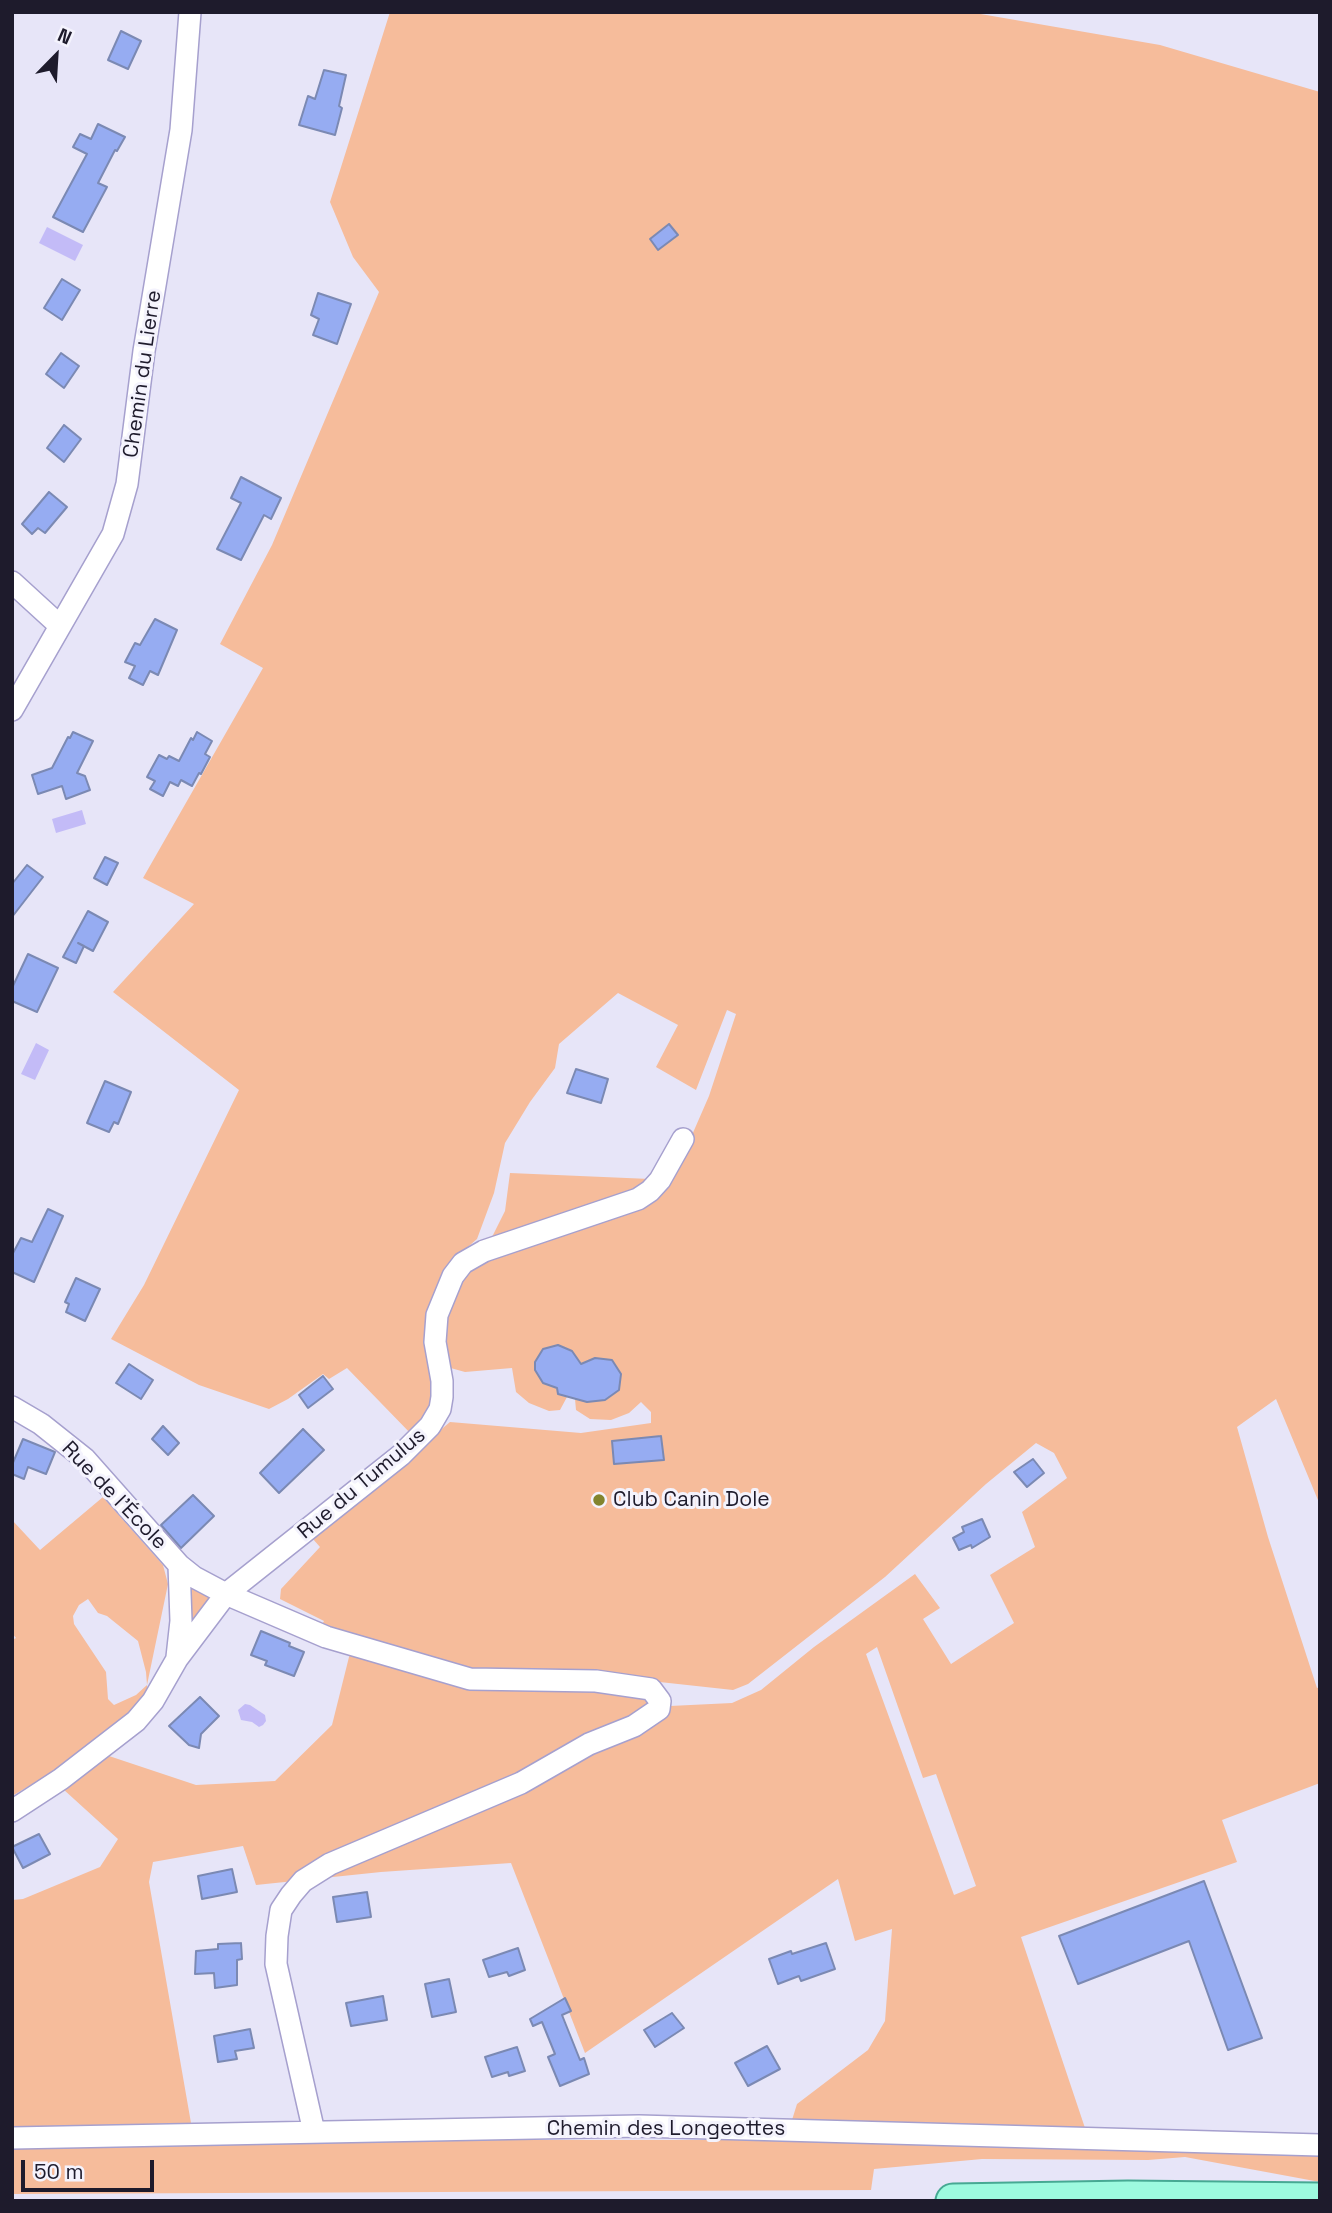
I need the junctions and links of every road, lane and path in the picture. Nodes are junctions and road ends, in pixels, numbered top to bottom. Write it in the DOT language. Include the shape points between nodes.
graph roads {
  1 [pos="190,12"];
  2 [pos="12,582"];
  3 [pos="59,625"];
  4 [pos="12,710"];
  5 [pos="683,1139"];
  6 [pos="12,1407"];
  7 [pos="179,1565"];
  8 [pos="226,1594"];
  9 [pos="177,1659"];
  10 [pos="12,1811"];
  11 [pos="314,2132"];
  12 [pos="12,2138"];
  13 [pos="1320,2145"];
  14 [pos="1320,2200"];
  15 [pos="953,2201"];
  1 -- 3 [label="street, Chemin du Lierre" via="181,130 127,484 113,534"];
  2 -- 3 [label="street"];
  3 -- 4 [label="street, Chemin du Lierre"];
  5 -- 8 [label="street, Rue du Tumulus" via="660,1180 638,1199 484,1251 463,1263 437,1315 435,1342 442,1397 430,1426 401,1455"];
  6 -- 7 [label="street, Rue de l'École" via="85,1459"];
  7 -- 8 [label="street, Rue de l'École"];
  7 -- 9 [label="street, Rue de l'École"];
  8 -- 9 [label="street, Rue du Tumulus"];
  8 -- 11 [label="street, Rue de l'École" via="326,1637 470,1679 596,1681 651,1689 660,1701 659,1709 634,1726 589,1744 521,1783 330,1864 291,1895 281,1910 276,1964"];
  9 -- 10 [label="street, Rue du Tumulus" via="136,1721"];
  11 -- 12 [label="street, Chemin des Longeottes"];
  11 -- 13 [label="street, Chemin des Longeottes" via="639,2126"];
  14 -- 15 [label="main road"];
}
